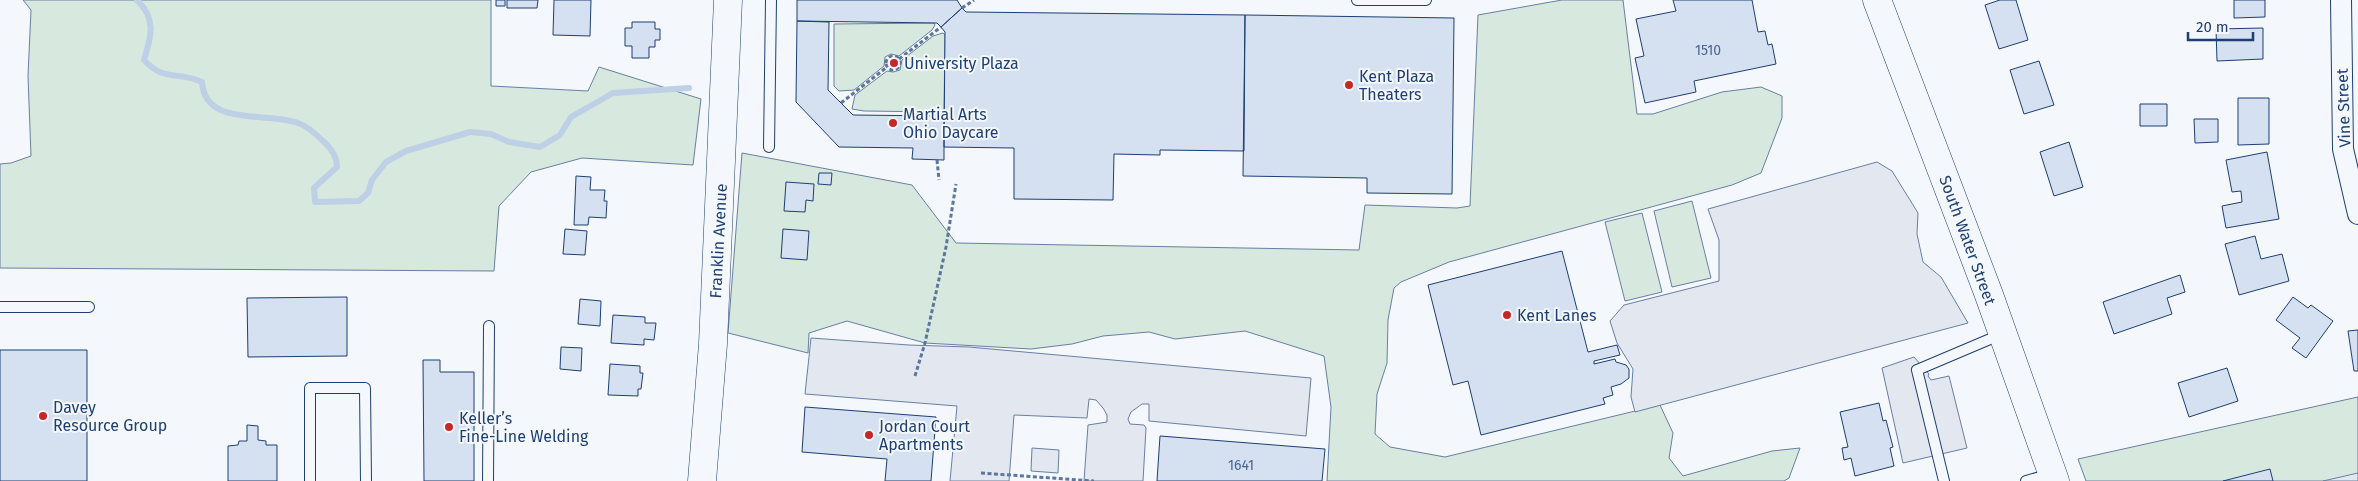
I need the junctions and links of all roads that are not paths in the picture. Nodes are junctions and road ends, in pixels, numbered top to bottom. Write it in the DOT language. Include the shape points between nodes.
graph roads {
  1 [pos="728,0"];
  2 [pos="771,0"];
  3 [pos="1357,0"];
  4 [pos="1426,0"];
  5 [pos="1877,0"];
  6 [pos="2341,0"];
  7 [pos="769,147"];
  8 [pos="2358,214"];
  9 [pos="0,307"];
  10 [pos="89,307"];
  11 [pos="490,326"];
  12 [pos="2003,334"];
  13 [pos="2054,477"];
  14 [pos="310,481"];
  15 [pos="366,481"];
  16 [pos="488,481"];
  17 [pos="702,481"];
  18 [pos="1944,481"];
  19 [pos="2026,481"];
  1 -- 17 [label="main road, Franklin Avenue" via="713,344"];
  2 -- 7 [label="lane"];
  3 -- 4 [label="lane"];
  5 -- 12 [label="main road, South Water Street"];
  6 -- 8 [label="street, Vine Street" via="2343,149"];
  9 -- 10 [label="lane"];
  11 -- 16 [label="lane"];
  12 -- 13 [label="main road, South Water Street"];
  12 -- 18 [label="lane" via="1917,370"];
  13 -- 19 [label="lane"];
  14 -- 15 [label="lane" via="310,388 364,388"];
}
